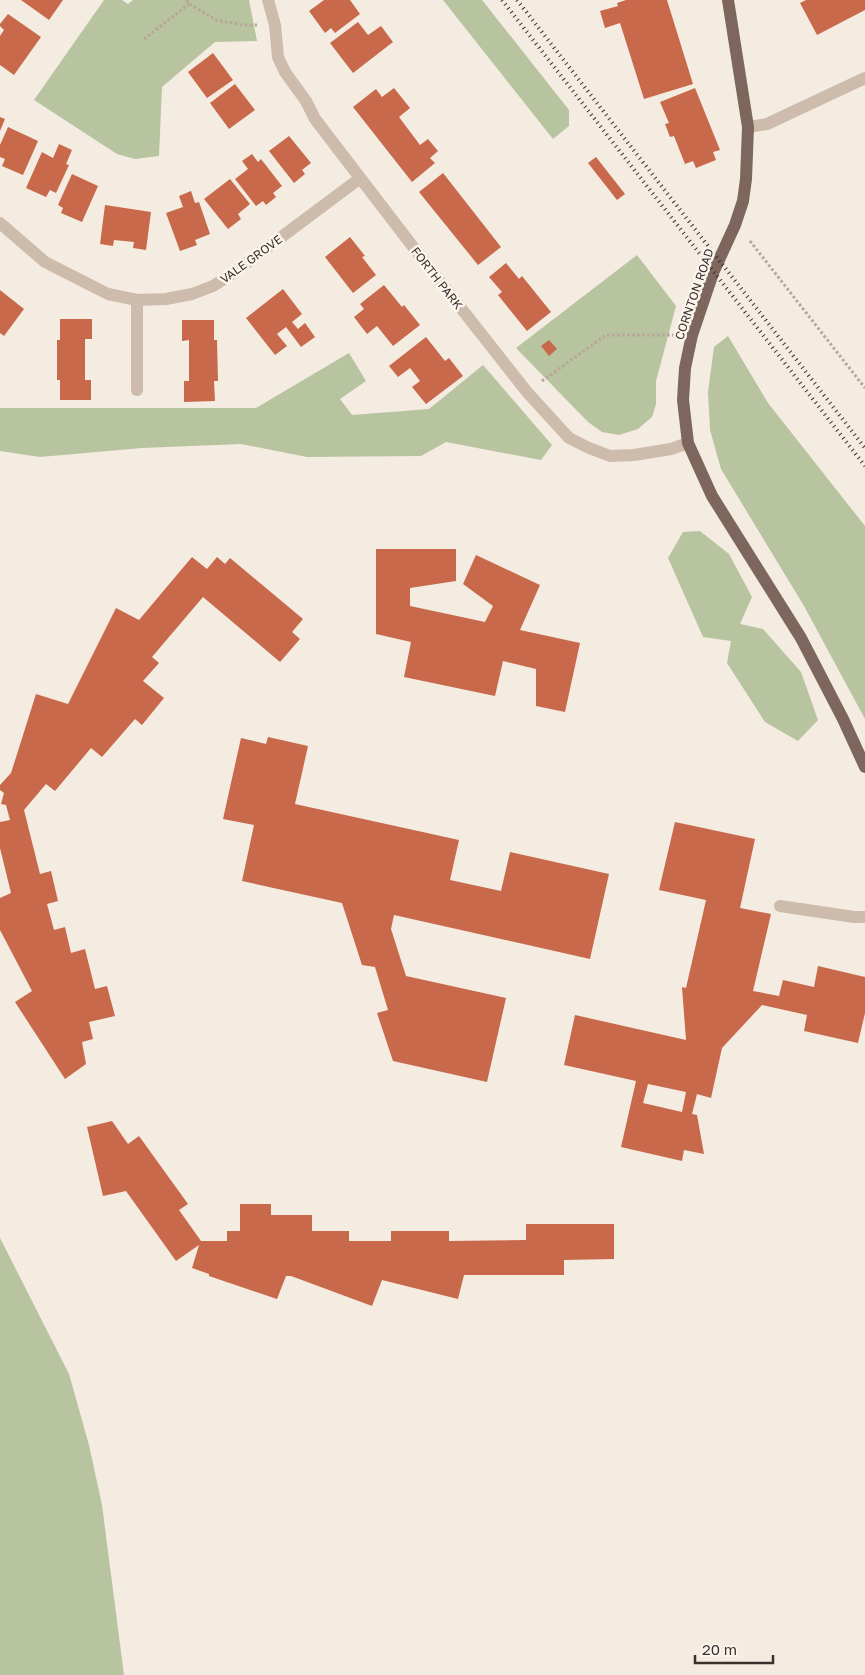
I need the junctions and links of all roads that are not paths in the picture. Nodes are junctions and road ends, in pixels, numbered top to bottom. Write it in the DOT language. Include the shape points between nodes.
graph roads {
  1 [pos="268,0"];
  2 [pos="728,0"];
  3 [pos="865,78"];
  4 [pos="748,127"];
  5 [pos="359,178"];
  6 [pos="0,223"];
  7 [pos="137,300"];
  8 [pos="137,390"];
  9 [pos="688,443"];
  10 [pos="865,767"];
  11 [pos="780,906"];
  12 [pos="865,917"];
  1 -- 5 [label="street, FORTH PARK" via="275,25 278,57 285,72"];
  2 -- 4 [label="main road, CORNTON ROAD"];
  3 -- 4 [label="street" via="767,124"];
  4 -- 9 [label="main road, CORNTON ROAD" via="743,201 692,335 685,368 683,400"];
  5 -- 7 [label="street, VALE GROVE" via="213,286 166,299"];
  5 -- 9 [label="street, FORTH PARK" via="527,392 568,438 610,456 671,449"];
  6 -- 7 [label="street, VALE GROVE" via="44,262 108,294"];
  7 -- 8 [label="street"];
  9 -- 10 [label="main road, CORNTON ROAD" via="712,496 801,638"];
  11 -- 12 [label="street"];
}
